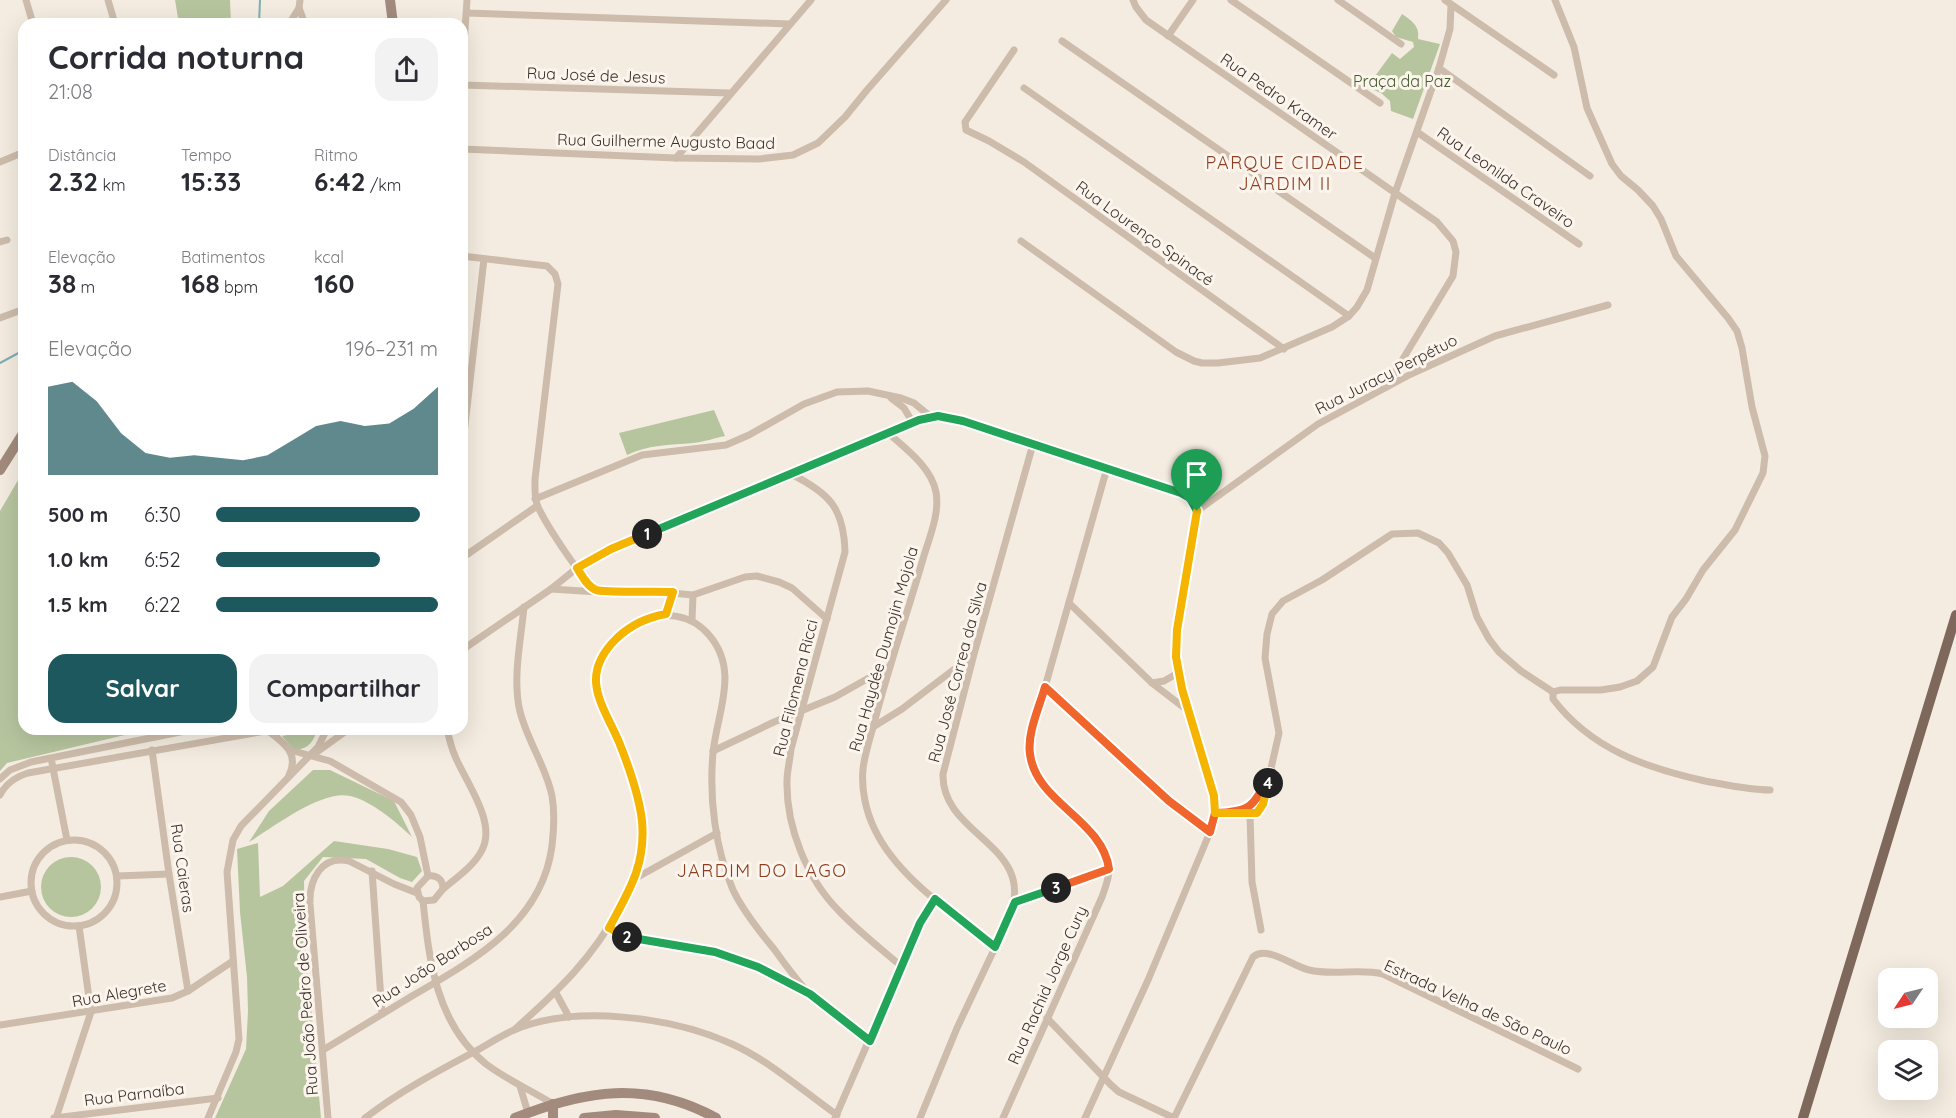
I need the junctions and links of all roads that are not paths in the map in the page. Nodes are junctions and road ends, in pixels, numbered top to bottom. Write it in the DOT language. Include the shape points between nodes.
graph roads {
  1 [pos="26,0"];
  2 [pos="108,0"];
  3 [pos="300,0"];
  4 [pos="390,0"];
  5 [pos="467,0"];
  6 [pos="811,0"];
  7 [pos="946,0"];
  8 [pos="1133,0"];
  9 [pos="1193,0"];
  10 [pos="1231,0"];
  11 [pos="1338,0"];
  12 [pos="1555,0"];
  13 [pos="1448,2"];
  14 [pos="298,9"];
  15 [pos="467,13"];
  16 [pos="31,18"];
  17 [pos="113,18"];
  18 [pos="293,18"];
  19 [pos="302,18"];
  20 [pos="392,18"];
  21 [pos="467,18"];
  22 [pos="789,24"];
  23 [pos="1168,36"];
  24 [pos="1062,41"];
  25 [pos="1401,44"];
  26 [pos="1014,50"];
  27 [pos="1439,68"];
  28 [pos="1554,75"];
  29 [pos="468,85"];
  30 [pos="1024,88"];
  31 [pos="730,93"];
  32 [pos="1380,103"];
  33 [pos="1417,132"];
  34 [pos="468,149"];
  35 [pos="18,154"];
  36 [pos="676,158"];
  37 [pos="0,162"];
  38 [pos="1590,176"];
  39 [pos="1395,193"];
  40 [pos="1021,241"];
  41 [pos="1579,244"];
  42 [pos="468,257"];
  43 [pos="1375,258"];
  44 [pos="484,259"];
  45 [pos="1608,305"];
  46 [pos="18,311"];
  47 [pos="1349,316"];
  48 [pos="0,318"];
  49 [pos="1284,349"];
  50 [pos="1386,387"];
  51 [pos="887,395"];
  52 [pos="468,399"];
  53 [pos="931,417"];
  54 [pos="913,423"];
  55 [pos="888,434"];
  56 [pos="18,442"];
  57 [pos="1034,444"];
  58 [pos="1107,468"];
  59 [pos="0,470"];
  60 [pos="791,474"];
  61 [pos="536,503"];
  62 [pos="1197,511"];
  63 [pos="468,554"];
  64 [pos="577,568"];
  65 [pos="551,589"];
  66 [pos="598,591"];
  67 [pos="673,592"];
  68 [pos="693,595"];
  69 [pos="1069,603"];
  70 [pos="524,607"];
  71 [pos="666,614"];
  72 [pos="1956,615"];
  73 [pos="827,619"];
  74 [pos="692,620"];
  75 [pos="468,646"];
  76 [pos="974,654"];
  77 [pos="890,666"];
  78 [pos="1178,673"];
  79 [pos="1152,683"];
  80 [pos="1045,687"];
  81 [pos="1553,692"];
  82 [pos="1187,710"];
  83 [pos="801,711"];
  84 [pos="873,727"];
  85 [pos="164,735"];
  86 [pos="238,735"];
  87 [pos="273,735"];
  88 [pos="325,735"];
  89 [pos="339,735"];
  90 [pos="341,735"];
  91 [pos="449,735"];
  92 [pos="337,738"];
  93 [pos="324,748"];
  94 [pos="152,750"];
  95 [pos="290,750"];
  96 [pos="713,751"];
  97 [pos="51,757"];
  98 [pos="309,757"];
  99 [pos="330,761"];
  100 [pos="53,767"];
  101 [pos="1270,773"];
  102 [pos="288,777"];
  103 [pos="0,779"];
  104 [pos="1770,790"];
  105 [pos="0,795"];
  106 [pos="1238,812"];
  107 [pos="1215,813"];
  108 [pos="1250,814"];
  109 [pos="717,832"];
  110 [pos="1210,832"];
  111 [pos="67,840"];
  112 [pos="1109,869"];
  113 [pos="372,871"];
  114 [pos="169,874"];
  115 [pos="117,876"];
  116 [pos="428,876"];
  117 [pos="636,878"];
  118 [pos="443,889"];
  119 [pos="32,891"];
  120 [pos="417,893"];
  121 [pos="0,897"];
  122 [pos="935,899"];
  123 [pos="423,901"];
  124 [pos="1015,902"];
  125 [pos="79,926"];
  126 [pos="609,928"];
  127 [pos="1261,930"];
  128 [pos="995,947"];
  129 [pos="233,961"];
  130 [pos="901,966"];
  131 [pos="435,983"];
  132 [pos="188,991"];
  133 [pos="556,993"];
  134 [pos="810,994"];
  135 [pos="91,1012"];
  136 [pos="382,1014"];
  137 [pos="569,1017"];
  138 [pos="1047,1018"];
  139 [pos="0,1025"];
  140 [pos="514,1030"];
  141 [pos="870,1041"];
  142 [pos="323,1050"];
  143 [pos="474,1052"];
  144 [pos="1578,1069"];
  145 [pos="1102,1077"];
  146 [pos="520,1086"];
  147 [pos="218,1098"];
  148 [pos="553,1104"];
  149 [pos="529,1115"];
  150 [pos="836,1117"];
  151 [pos="55,1118"];
  152 [pos="208,1118"];
  153 [pos="328,1118"];
  154 [pos="365,1118"];
  155 [pos="515,1118"];
  156 [pos="553,1118"];
  157 [pos="585,1118"];
  158 [pos="656,1118"];
  159 [pos="716,1118"];
  160 [pos="920,1118"];
  161 [pos="1003,1118"];
  162 [pos="1085,1118"];
  163 [pos="1174,1118"];
  164 [pos="1803,1118"];
  1 -- 16 [label="street"];
  2 -- 17 [label="street"];
  3 -- 14 [label="street"];
  4 -- 20 [label="main road"];
  5 -- 15 [label="street"];
  6 -- 22 [label="street"];
  7 -- 36 [label="street, Rua Guilherme Augusto Baad" via="818,143 780,158"];
  8 -- 23 [label="street, Rua Pedro Kramer" via="1146,20"];
  9 -- 23 [label="street"];
  10 -- 32 [label="street"];
  11 -- 25 [label="street"];
  12 -- 81 [label="street" via="1574,47 1587,108 1612,164 1659,213 1676,256 1737,331 1765,456 1763,473 1738,524 1672,617 1653,668 1637,681 1620,687"];
  13 -- 27 [label="street" via="1450,29"];
  13 -- 28 [label="street"];
  14 -- 18 [label="street"];
  14 -- 19 [label="street"];
  15 -- 21 [label="street"];
  15 -- 22 [label="street"];
  22 -- 31 [label="street"];
  23 -- 39 [label="street, Rua Pedro Kramer"];
  24 -- 43 [label="street"];
  26 -- 49 [label="street, Rua Lourenço Spinacé" via="965,122 968,132 1024,162"];
  27 -- 33 [label="street"];
  27 -- 38 [label="street"];
  29 -- 31 [label="street, Rua José de Jesus"];
  30 -- 47 [label="street"];
  31 -- 36 [label="street"];
  33 -- 39 [label="street"];
  33 -- 41 [label="street, Rua Leonilda Craveiro"];
  34 -- 36 [label="street, Rua Guilherme Augusto Baad"];
  35 -- 37 [label="street"];
  39 -- 43 [label="street"];
  39 -- 50 [label="street, Rua Pedro Kramer" via="1446,230 1456,252 1453,276"];
  40 -- 49 [label="street" via="1194,362 1260,358"];
  42 -- 44 [label="street"];
  43 -- 47 [label="street" via="1362,299"];
  44 -- 52 [label="street"];
  44 -- 61 [label="street" via="547,266 558,284 535,479"];
  45 -- 50 [label="street, Rua Juracy Perpétuo" via="1495,336"];
  46 -- 48 [label="street"];
  47 -- 49 [label="street"];
  50 -- 62 [label="street, Rua Juracy Perpétuo" via="1318,424"];
  51 -- 53 [label="street" via="914,403"];
  51 -- 54 [label="street" via="904,408"];
  51 -- 61 [label="street" via="850,391 820,397 726,445 642,455"];
  53 -- 54 [label="street"];
  53 -- 57 [label="street" via="948,417"];
  54 -- 55 [label="street"];
  55 -- 60 [label="street"];
  55 -- 77 [label="street, Rua Haydée Dumojin Mojola" via="927,471 937,504"];
  56 -- 59 [label="main road"];
  57 -- 58 [label="street"];
  57 -- 76 [label="street, Rua José Correa da Silva"];
  58 -- 62 [label="street" via="1186,495"];
  58 -- 69 [label="street"];
  60 -- 64 [label="street" via="611,549"];
  60 -- 73 [label="street, Rua Filomena Ricci" via="827,498 845,531 845,552"];
  61 -- 63 [label="street"];
  61 -- 64 [label="street"];
  62 -- 78 [label="street" via="1177,630"];
  64 -- 65 [label="street"];
  64 -- 66 [label="street"];
  65 -- 66 [label="street"];
  65 -- 70 [label="street"];
  66 -- 67 [label="street"];
  67 -- 68 [label="street"];
  67 -- 71 [label="street"];
  68 -- 73 [label="street" via="745,577 768,578 798,592"];
  68 -- 74 [label="street"];
  69 -- 79 [label="street"];
  69 -- 80 [label="street"];
  70 -- 75 [label="street"];
  70 -- 131 [label="street, Rua João Barbosa" via="519,706 552,795 554,824 549,864 543,884 511,928 490,947"];
  71 -- 74 [label="street"];
  71 -- 117 [label="street" via="620,635 606,651 597,675 598,699 624,755 638,798 642,839"];
  72 -- 164 [label="main road"];
  73 -- 83 [label="street, Rua Filomena Ricci"];
  74 -- 96 [label="street" via="710,636 725,666 724,696"];
  76 -- 84 [label="street"];
  76 -- 124 [label="street, Rua José Correa da Silva" via="945,760 942,786 950,804 1006,863 1015,881"];
  77 -- 83 [label="street"];
  77 -- 84 [label="street, Rua Haydée Dumojin Mojola"];
  78 -- 79 [label="street"];
  78 -- 82 [label="street"];
  79 -- 82 [label="street"];
  80 -- 110 [label="street" via="1169,801"];
  80 -- 112 [label="street" via="1030,740 1032,765 1048,789 1097,839"];
  81 -- 101 [label="street" via="1521,671 1489,639 1467,585 1439,543 1418,533 1392,534 1283,601 1272,614 1265,658 1279,733"];
  81 -- 104 [label="street" via="1553,699 1581,730 1615,751 1672,774"];
  82 -- 107 [label="street" via="1210,783"];
  83 -- 96 [label="street"];
  83 -- 130 [label="street, Rua Filomena Ricci" via="787,780 788,803 801,849 821,890 837,910"];
  84 -- 122 [label="street, Rua Haydée Dumojin Mojola" via="863,769 867,811 893,859"];
  85 -- 97 [label="street"];
  86 -- 94 [label="street"];
  87 -- 95 [label="street"];
  88 -- 98 [label="street"];
  89 -- 92 [label="street"];
  90 -- 92 [label="street"];
  91 -- 118 [label="street" via="482,813 486,835 474,862"];
  92 -- 93 [label="street"];
  93 -- 98 [label="street"];
  93 -- 99 [label="street"];
  94 -- 100 [label="street"];
  94 -- 114 [label="street, Rua Caieras"];
  95 -- 98 [label="street"];
  95 -- 102 [label="street" via="294,762"];
  96 -- 109 [label="street"];
  97 -- 100 [label="street"];
  97 -- 103 [label="street" via="16,767"];
  98 -- 99 [label="street"];
  98 -- 102 [label="street"];
  99 -- 116 [label="street" via="406,807 420,837"];
  100 -- 105 [label="street" via="19,776"];
  100 -- 111 [label="street"];
  101 -- 106 [label="street" via="1257,798"];
  101 -- 108 [label="street" via="1261,808"];
  102 -- 129 [label="street" via="241,826 233,840 227,872"];
  106 -- 107 [label="street"];
  106 -- 108 [label="street"];
  107 -- 110 [label="street"];
  108 -- 127 [label="street" via="1252,882"];
  109 -- 117 [label="street"];
  109 -- 134 [label="street" via="733,889 747,914"];
  110 -- 145 [label="street"];
  111 -- 115 [label="street" via="93,844 105,852"];
  111 -- 119 [label="street" via="54,845 39,859 31,878"];
  112 -- 124 [label="street"];
  112 -- 138 [label="street, Rua Rachid Jorge Cury" via="1102,897"];
  113 -- 120 [label="street, Rua João Pedro de Oliveira"];
  113 -- 136 [label="street"];
  113 -- 142 [label="street, Rua João Pedro de Oliveira" via="349,861 334,860 321,868 311,885"];
  114 -- 115 [label="street"];
  114 -- 132 [label="street, Rua Caieras"];
  115 -- 125 [label="street" via="117,890 104,914"];
  116 -- 118 [label="street" via="438,877"];
  116 -- 120 [label="street" via="420,882"];
  117 -- 126 [label="street"];
  118 -- 123 [label="street" via="434,900"];
  119 -- 121 [label="street"];
  119 -- 125 [label="street" via="44,914 54,921"];
  120 -- 123 [label="street"];
  122 -- 128 [label="street, Rua Haydée Dumojin Mojola"];
  122 -- 130 [label="street"];
  123 -- 131 [label="street"];
  124 -- 128 [label="street"];
  125 -- 135 [label="street"];
  126 -- 133 [label="street"];
  126 -- 134 [label="street" via="628,937 737,959"];
  128 -- 160 [label="street"];
  129 -- 132 [label="street, Rua Alegrete"];
  129 -- 147 [label="street" via="239,1039"];
  130 -- 141 [label="street"];
  131 -- 136 [label="street, Rua João Barbosa"];
  131 -- 143 [label="street" via="453,1024"];
  132 -- 135 [label="street, Rua Alegrete" via="172,998"];
  133 -- 137 [label="street"];
  133 -- 140 [label="street"];
  134 -- 141 [label="street"];
  135 -- 139 [label="street, Rua Alegrete"];
  135 -- 151 [label="street"];
  136 -- 142 [label="street, Rua João Barbosa"];
  137 -- 140 [label="street"];
  137 -- 150 [label="street" via="626,1016 684,1027 731,1043 763,1061"];
  138 -- 145 [label="street"];
  138 -- 161 [label="street, Rua Rachid Jorge Cury"];
  140 -- 143 [label="street"];
  141 -- 150 [label="street"];
  142 -- 153 [label="street, Rua João Pedro de Oliveira"];
  143 -- 146 [label="street"];
  143 -- 154 [label="street" via="424,1078"];
  144 -- 163 [label="street, Estrada Velha de São Paulo" via="1383,974 1310,970 1262,952 1253,957"];
  145 -- 162 [label="street"];
  145 -- 163 [label="street" via="1119,1092"];
  146 -- 148 [label="street"];
  146 -- 149 [label="street"];
  147 -- 151 [label="street, Rua Parnaíba"];
  147 -- 152 [label="street"];
  148 -- 149 [label="main road"];
  148 -- 156 [label="main road"];
  148 -- 159 [label="main road" via="616,1092 667,1099"];
  149 -- 155 [label="main road"];
  157 -- 158 [label="main road"];
}
